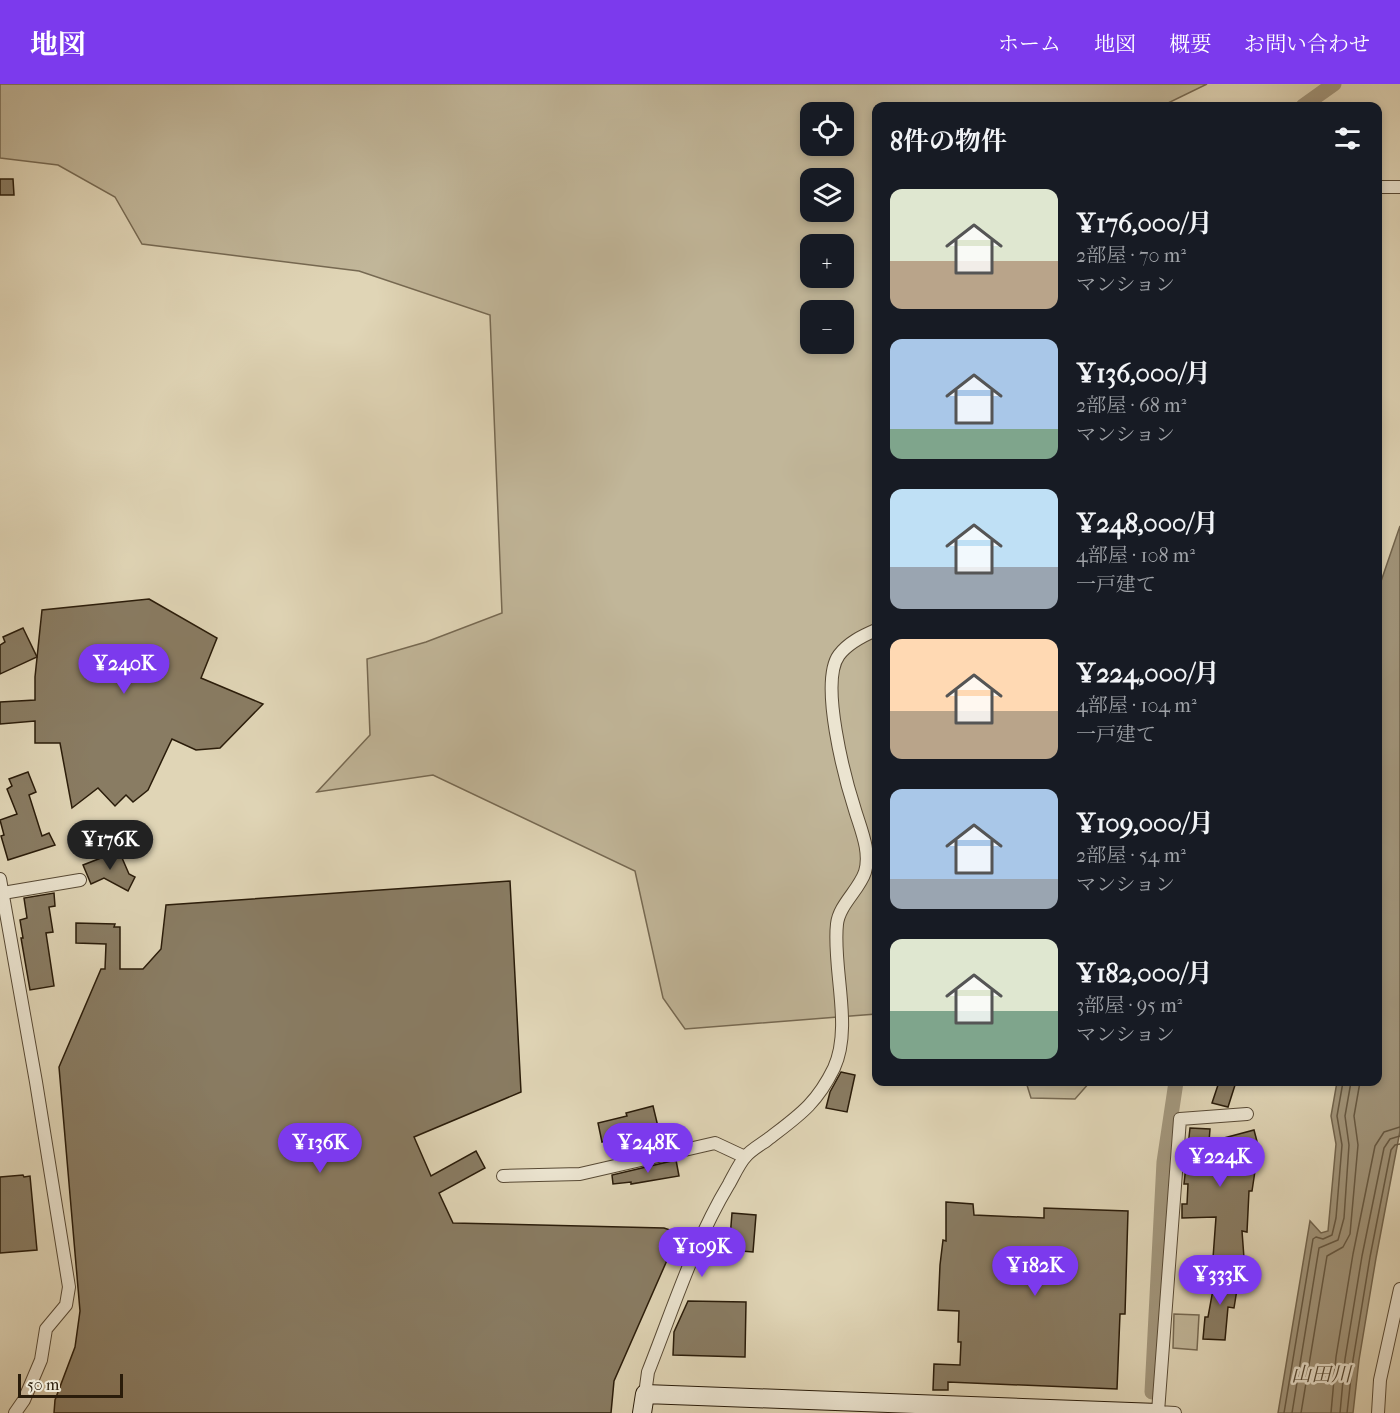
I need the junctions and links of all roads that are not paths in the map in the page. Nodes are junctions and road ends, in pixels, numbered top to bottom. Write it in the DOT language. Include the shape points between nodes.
graph roads {
  1 [pos="1382,187"];
  2 [pos="1400,187"];
  3 [pos="872,632"];
  4 [pos="0,879"];
  5 [pos="80,880"];
  6 [pos="3,893"];
  7 [pos="1247,1114"];
  8 [pos="745,1157"];
  9 [pos="503,1176"];
  10 [pos="1400,1289"];
  11 [pos="645,1394"];
  12 [pos="15,1413"];
  13 [pos="642,1413"];
  14 [pos="1164,1413"];
  15 [pos="1378,1413"];
  1 -- 2 [label="street"];
  3 -- 8 [label="street" via="837,656 832,673 832,701 844,773 867,859 864,874 837,921 841,1013 835,1065 807,1109"];
  4 -- 6 [label="street"];
  5 -- 6 [label="street"];
  6 -- 12 [label="street" via="69,1287 66,1305 46,1329 41,1360"];
  7 -- 14 [label="street" via="1180,1119"];
  8 -- 9 [label="street" via="715,1143 580,1174"];
  8 -- 11 [label="street" via="705,1227 648,1372"];
  10 -- 15 [label="street" via="1380,1380"];
  11 -- 13 [label="street"];
  11 -- 14 [label="street"];
}
